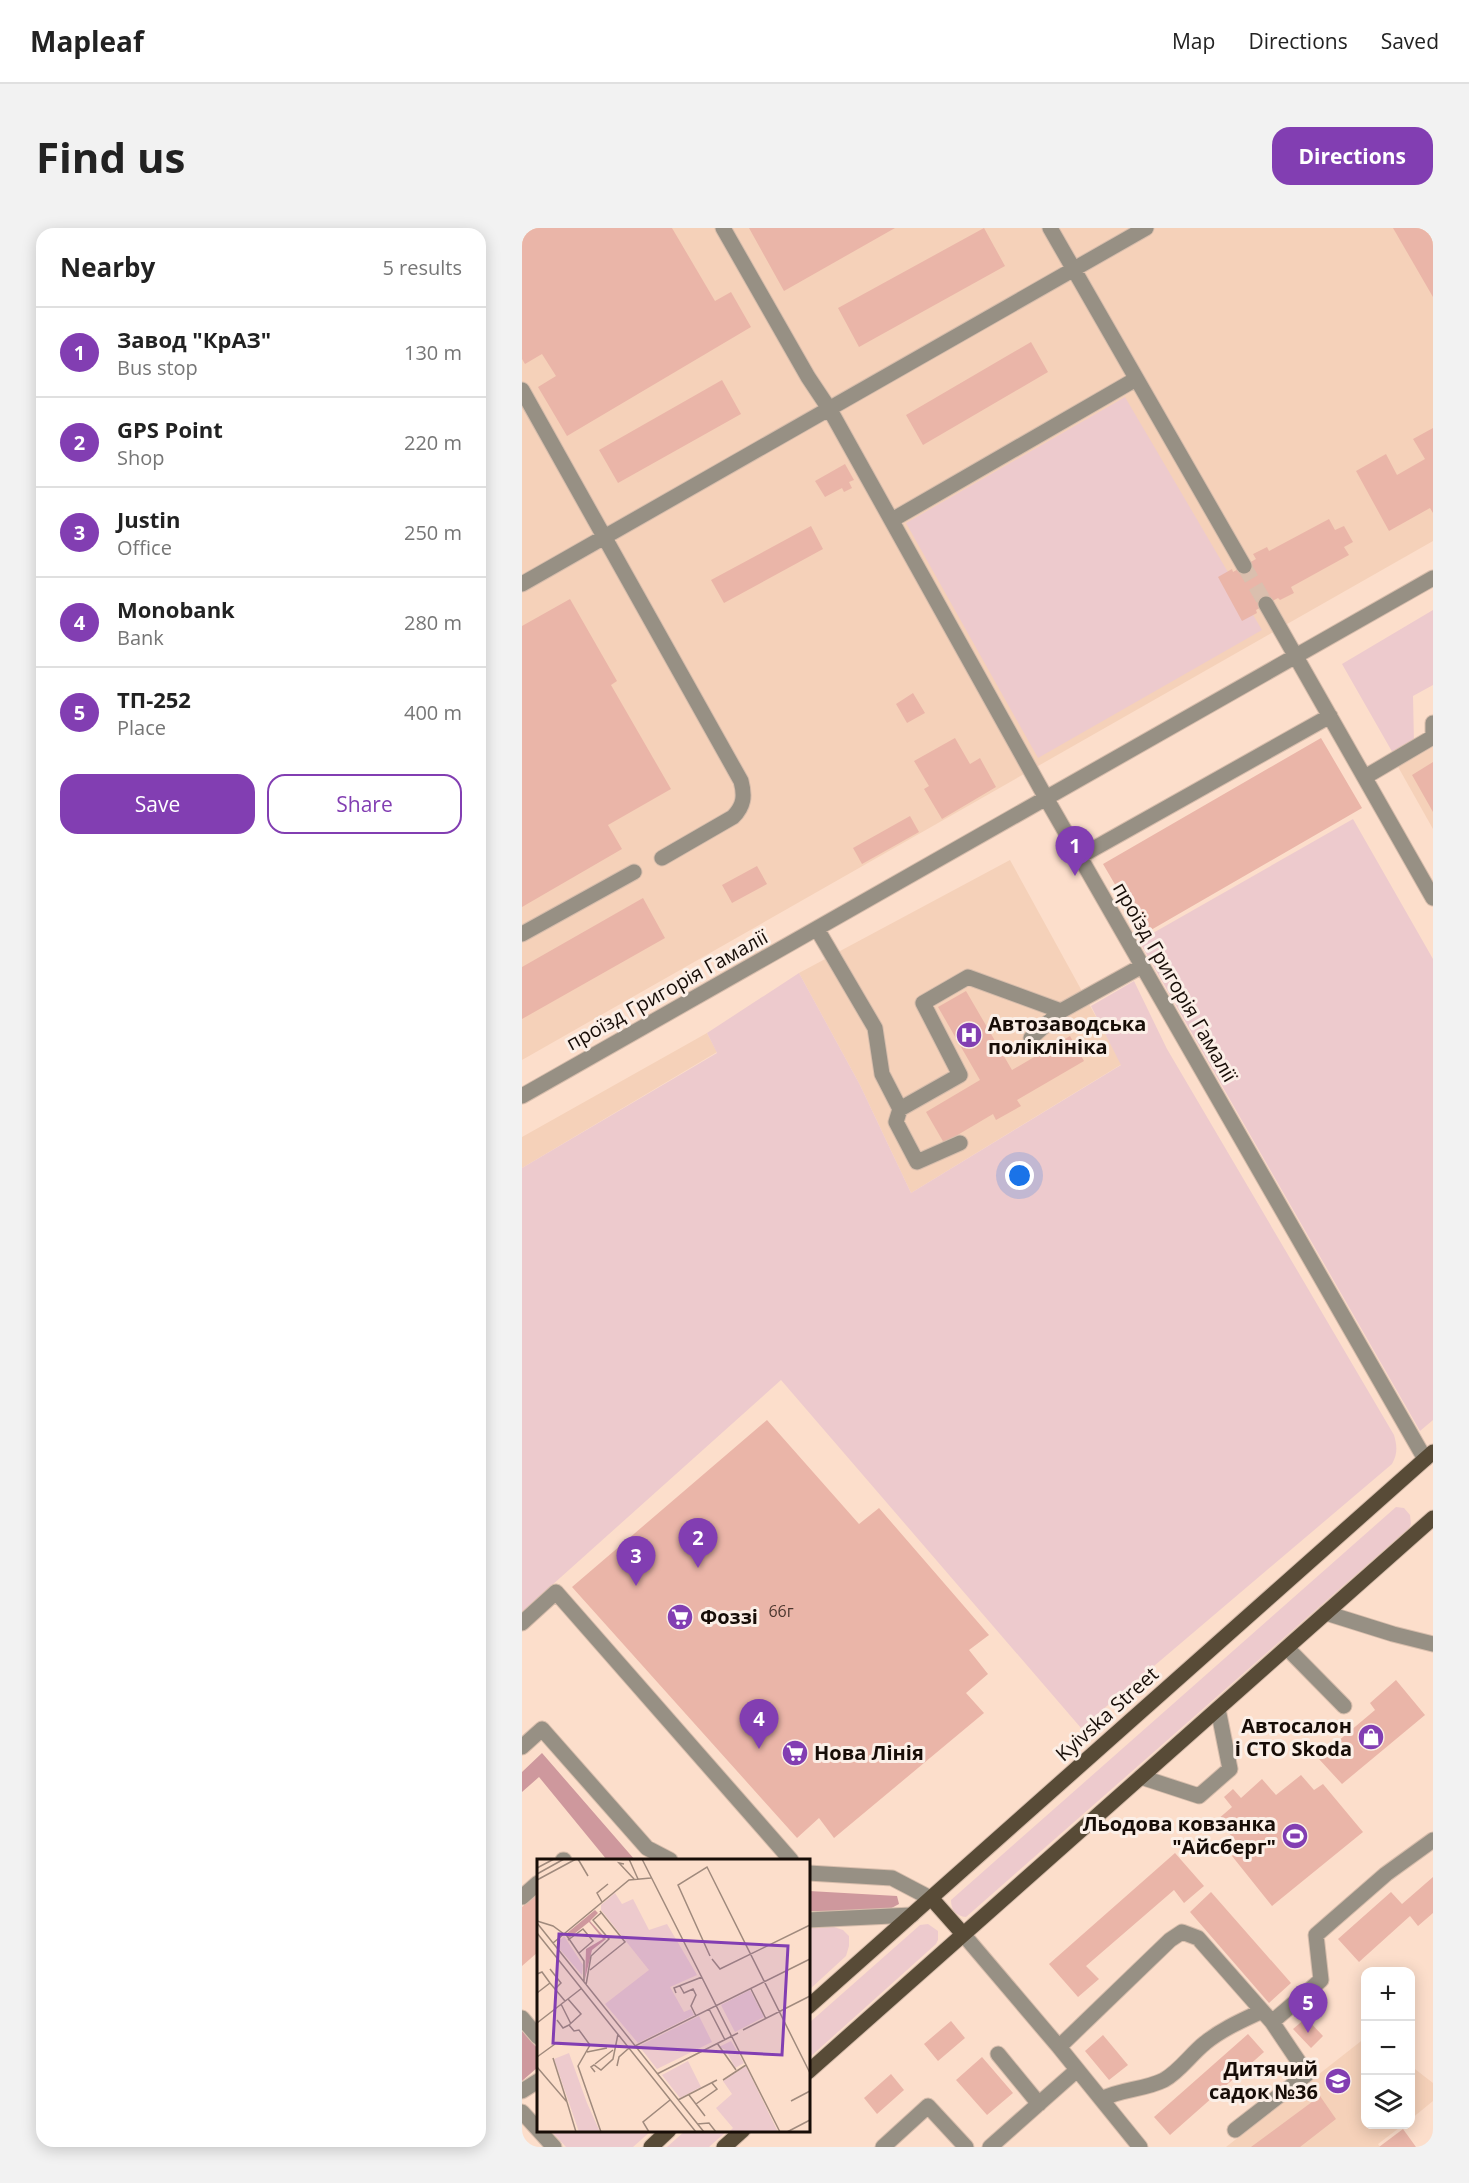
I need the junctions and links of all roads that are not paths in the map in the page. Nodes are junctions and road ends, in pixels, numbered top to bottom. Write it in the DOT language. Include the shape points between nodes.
graph roads {
  1 [pos="723,228"];
  2 [pos="1050,228"];
  3 [pos="1146,228"];
  4 [pos="1073,270"];
  5 [pos="1136,379"];
  6 [pos="522,390"];
  7 [pos="830,410"];
  8 [pos="891,520"];
  9 [pos="605,536"];
  10 [pos="1244,566"];
  11 [pos="1433,578"];
  12 [pos="522,584"];
  13 [pos="1266,604"];
  14 [pos="1296,655"];
  15 [pos="1330,716"];
  16 [pos="1433,723"];
  17 [pos="1365,777"];
  18 [pos="1046,798"];
  19 [pos="1079,857"];
  20 [pos="662,858"];
  21 [pos="634,872"];
  22 [pos="1433,898"];
  23 [pos="817,929"];
  24 [pos="522,934"];
  25 [pos="1142,966"];
  26 [pos="1061,1011"];
  27 [pos="1030,1038"];
  28 [pos="522,1096"];
  29 [pos="900,1109"];
  30 [pos="960,1143"];
  31 [pos="1430,1460"];
  32 [pos="1433,1518"];
  33 [pos="1326,1613"];
  34 [pos="522,1623"];
  35 [pos="1433,1644"];
  36 [pos="1287,1648"];
  37 [pos="1344,1707"];
  38 [pos="1218,1709"];
  39 [pos="522,1747"];
  40 [pos="1141,1777"];
  41 [pos="1433,1840"];
  42 [pos="668,1859"];
  43 [pos="790,1859"];
  44 [pos="810,1873"];
  45 [pos="537,1883"];
  46 [pos="522,1897"];
  47 [pos="932,1899"];
  48 [pos="912,1916"];
  49 [pos="810,1920"];
  50 [pos="963,1934"];
  51 [pos="810,2005"];
  52 [pos="1267,2016"];
  53 [pos="522,2018"];
  54 [pos="537,2036"];
  55 [pos="1059,2047"];
  56 [pos="998,2054"];
  57 [pos="810,2070"];
  58 [pos="1077,2070"];
  59 [pos="537,2083"];
  60 [pos="522,2091"];
  61 [pos="1102,2099"];
  62 [pos="1040,2104"];
  63 [pos="522,2112"];
  64 [pos="537,2128"];
  65 [pos="1235,2130"];
  66 [pos="540,2132"];
  67 [pos="667,2132"];
  68 [pos="741,2132"];
  69 [pos="1136,2145"];
  70 [pos="554,2147"];
  71 [pos="651,2147"];
  72 [pos="724,2147"];
  73 [pos="883,2147"];
  74 [pos="966,2147"];
  75 [pos="990,2147"];
  1 -- 7 [label="street"];
  2 -- 4 [label="street"];
  3 -- 4 [label="street"];
  4 -- 5 [label="street"];
  4 -- 7 [label="street"];
  5 -- 8 [label="street"];
  5 -- 10 [label="street"];
  6 -- 9 [label="street"];
  7 -- 8 [label="street"];
  7 -- 9 [label="street"];
  8 -- 18 [label="street"];
  9 -- 12 [label="street"];
  9 -- 20 [label="street" via="741,781 744,794 741,808 733,817"];
  11 -- 14 [label="street"];
  13 -- 14 [label="street"];
  14 -- 15 [label="street"];
  14 -- 18 [label="street"];
  15 -- 17 [label="street"];
  15 -- 19 [label="street"];
  16 -- 17 [label="street" via="1433,737"];
  17 -- 22 [label="street"];
  18 -- 19 [label="street, проїзд Григорія Гамалії"];
  18 -- 23 [label="street, проїзд Григорія Гамалії"];
  19 -- 25 [label="street, проїзд Григорія Гамалії"];
  21 -- 24 [label="street"];
  23 -- 28 [label="street, проїзд Григорія Гамалії"];
  23 -- 29 [label="street" via="875,1028 882,1074"];
  25 -- 26 [label="street"];
  25 -- 31 [label="street, проїзд Григорія Гамалії"];
  26 -- 27 [label="street"];
  26 -- 29 [label="street" via="968,977 923,1003 960,1075"];
  29 -- 30 [label="street" via="896,1122 917,1162"];
  31 -- 47 [label="main road, Kyivska Street"];
  32 -- 33 [label="main road"];
  33 -- 35 [label="street"];
  33 -- 36 [label="main road"];
  34 -- 43 [label="street" via="556,1592"];
  36 -- 37 [label="street"];
  36 -- 38 [label="main road"];
  38 -- 40 [label="main road"];
  38 -- 40 [label="street" via="1230,1769 1199,1796"];
  39 -- 42 [label="street" via="542,1729 647,1848"];
  40 -- 50 [label="main road"];
  41 -- 52 [label="street" via="1386,1874 1316,1935 1321,1980"];
  44 -- 47 [label="street" via="892,1878"];
  45 -- 46 [label="street"];
  47 -- 48 [label="main road, Kyivska Street"];
  47 -- 50 [label="main road"];
  48 -- 49 [label="street"];
  48 -- 51 [label="main road, Kyivska Street"];
  50 -- 55 [label="street"];
  50 -- 57 [label="main road"];
  52 -- 55 [label="street" via="1198,1938 1182,1932"];
  52 -- 61 [label="street" via="1205,2043 1165,2079"];
  52 -- 65 [label="street" via="1307,2074"];
  53 -- 54 [label="street"];
  55 -- 58 [label="street"];
  56 -- 62 [label="street"];
  58 -- 61 [label="street"];
  58 -- 62 [label="street"];
  59 -- 60 [label="street"];
  61 -- 69 [label="street"];
  62 -- 75 [label="street"];
  63 -- 64 [label="street"];
  66 -- 70 [label="street"];
  67 -- 71 [label="main road"];
  68 -- 72 [label="main road"];
  73 -- 74 [label="street" via="928,2106"];
}
